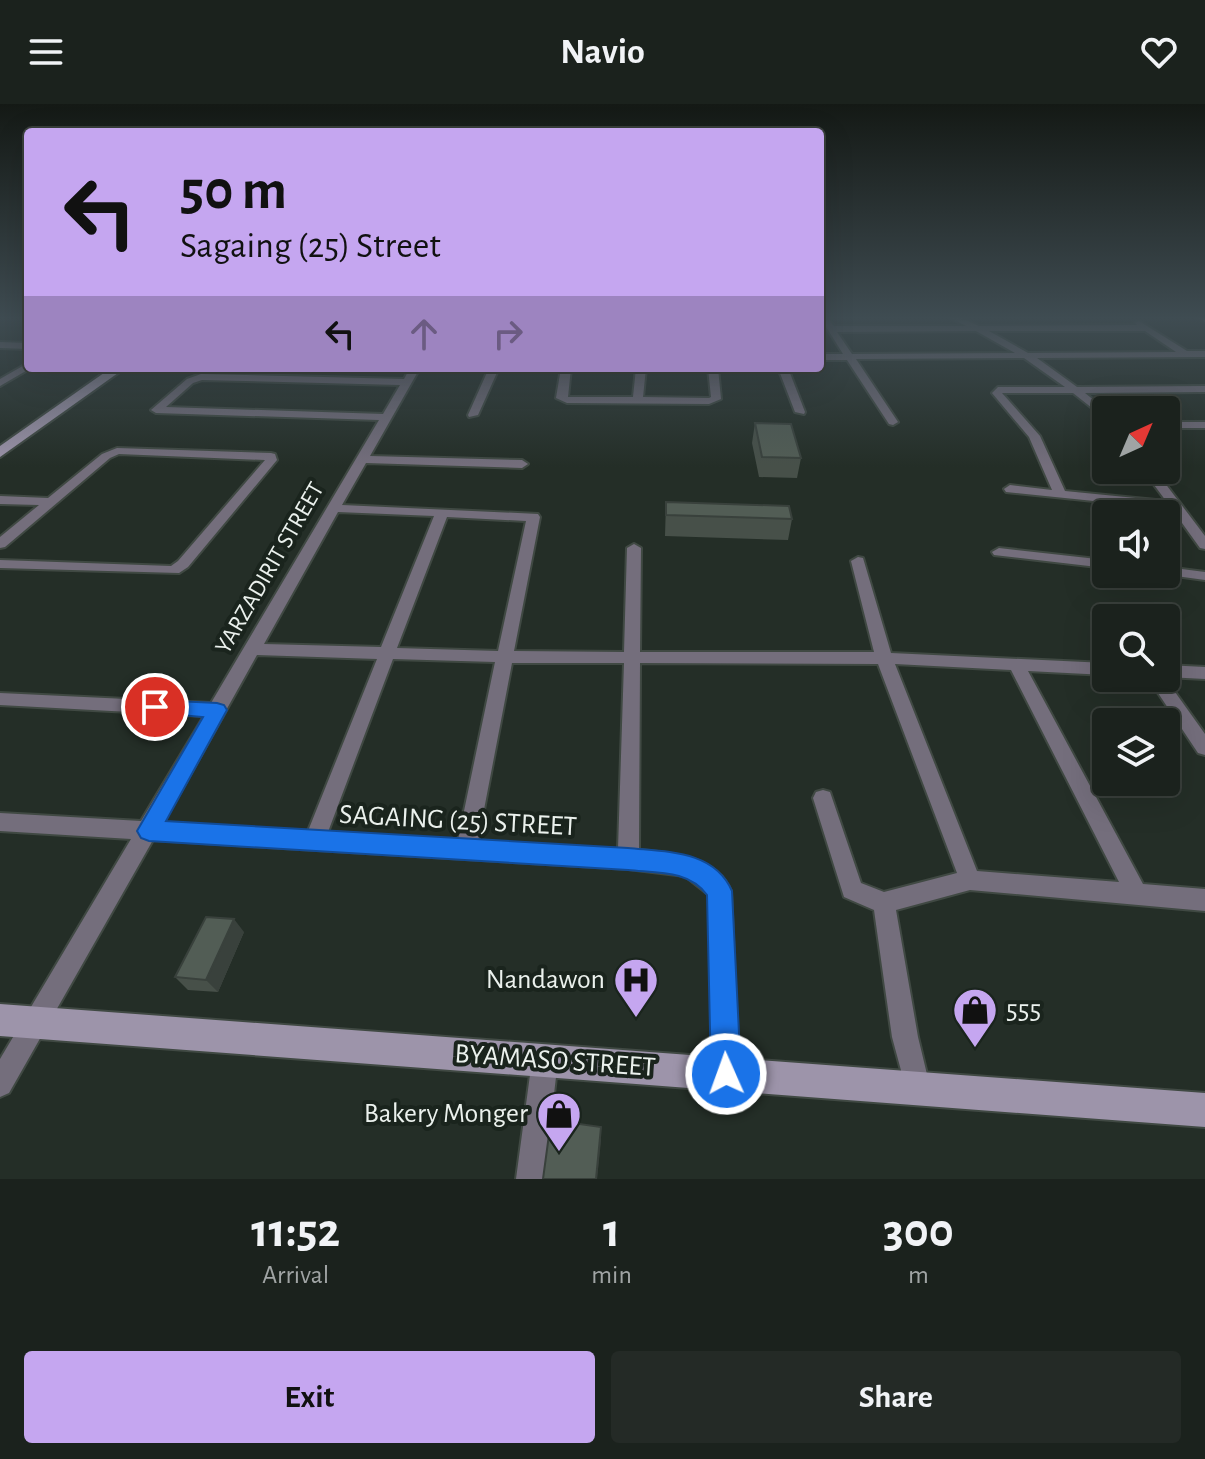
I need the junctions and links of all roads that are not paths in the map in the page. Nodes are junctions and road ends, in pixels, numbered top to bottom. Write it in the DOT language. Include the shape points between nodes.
graph roads {
  1 [pos="857,367"];
  2 [pos="1044,367"];
  3 [pos="24,368"];
  4 [pos="113,372"];
  5 [pos="492,372"];
  6 [pos="565,372"];
  7 [pos="641,372"];
  8 [pos="713,372"];
  9 [pos="785,372"];
  10 [pos="410,375"];
  11 [pos="0,383"];
  12 [pos="1076,389"];
  13 [pos="1205,389"];
  14 [pos="638,400"];
  15 [pos="1092,403"];
  16 [pos="800,412"];
  17 [pos="473,415"];
  18 [pos="386,417"];
  19 [pos="893,422"];
  20 [pos="1180,425"];
  21 [pos="1205,425"];
  22 [pos="0,453"];
  23 [pos="361,459"];
  24 [pos="522,464"];
  25 [pos="1010,489"];
  26 [pos="1060,494"];
  27 [pos="0,500"];
  28 [pos="1118,500"];
  29 [pos="50,502"];
  30 [pos="332,508"];
  31 [pos="1180,511"];
  32 [pos="442,512"];
  33 [pos="0,544"];
  34 [pos="1205,545"];
  35 [pos="634,548"];
  36 [pos="999,552"];
  37 [pos="858,561"];
  38 [pos="1092,562"];
  39 [pos="0,564"];
  40 [pos="1180,573"];
  41 [pos="1205,576"];
  42 [pos="250,649"];
  43 [pos="386,653"];
  44 [pos="632,656"];
  45 [pos="503,657"];
  46 [pos="884,658"];
  47 [pos="1017,665"];
  48 [pos="1092,668"];
  49 [pos="1180,672"];
  50 [pos="1205,673"];
  51 [pos="1166,692"];
  52 [pos="0,699"];
  53 [pos="217,710"];
  54 [pos="1205,748"];
  55 [pos="823,798"];
  56 [pos="0,822"];
  57 [pos="149,831"];
  58 [pos="314,841"];
  59 [pos="466,850"];
  60 [pos="628,859"];
  61 [pos="970,880"];
  62 [pos="1137,896"];
  63 [pos="1205,900"];
  64 [pos="884,903"];
  65 [pos="0,1020"];
  66 [pos="38,1022"];
  67 [pos="545,1060"];
  68 [pos="726,1074"];
  69 [pos="0,1084"];
  70 [pos="918,1091"];
  71 [pos="1204,1112"];
  72 [pos="530,1179"];
  1 -- 19 [label="street"];
  2 -- 12 [label="street"];
  3 -- 11 [label="street"];
  4 -- 22 [label="street"];
  5 -- 17 [label="street"];
  6 -- 14 [label="street" via="562,399"];
  7 -- 14 [label="street"];
  8 -- 14 [label="street" via="714,401"];
  9 -- 16 [label="street"];
  10 -- 18 [label="street, YARZADIRIT STREET"];
  10 -- 18 [label="street" via="201,377 156,410"];
  12 -- 13 [label="street"];
  12 -- 15 [label="street"];
  12 -- 26 [label="street" via="997,393 1034,436"];
  18 -- 23 [label="street, YARZADIRIT STREET"];
  20 -- 21 [label="street"];
  23 -- 24 [label="street"];
  23 -- 30 [label="street, YARZADIRIT STREET"];
  25 -- 26 [label="street"];
  26 -- 28 [label="street"];
  27 -- 29 [label="street"];
  29 -- 33 [label="street"];
  29 -- 39 [label="street" via="117,451 271,456 174,570"];
  30 -- 32 [label="street"];
  30 -- 42 [label="street, YARZADIRIT STREET"];
  31 -- 34 [label="street"];
  32 -- 43 [label="street"];
  32 -- 45 [label="street" via="533,517"];
  35 -- 44 [label="street"];
  36 -- 38 [label="street"];
  37 -- 46 [label="street"];
  40 -- 41 [label="street"];
  42 -- 43 [label="street"];
  42 -- 53 [label="street, YARZADIRIT STREET"];
  43 -- 45 [label="street"];
  43 -- 58 [label="street"];
  44 -- 45 [label="street"];
  44 -- 46 [label="street"];
  44 -- 60 [label="street"];
  45 -- 59 [label="street"];
  46 -- 47 [label="street"];
  46 -- 61 [label="street"];
  47 -- 48 [label="street"];
  47 -- 62 [label="street"];
  49 -- 50 [label="street"];
  51 -- 54 [label="street"];
  52 -- 53 [label="street"];
  53 -- 57 [label="street, YARZADIRIT STREET"];
  55 -- 64 [label="street" via="852,890"];
  56 -- 57 [label="street, SAGAING (25) STREET"];
  57 -- 58 [label="street, SAGAING (25) STREET"];
  57 -- 66 [label="street, YARZADIRIT STREET"];
  58 -- 59 [label="street, SAGAING (25) STREET"];
  59 -- 60 [label="street, SAGAING (25) STREET"];
  60 -- 68 [label="street, SAGAING (25) STREET" via="688,866 707,875 720,891"];
  61 -- 62 [label="street"];
  61 -- 64 [label="street"];
  62 -- 63 [label="street"];
  64 -- 70 [label="street"];
  65 -- 66 [label="street, BYAMASO STREET"];
  66 -- 67 [label="street, BYAMASO STREET"];
  66 -- 69 [label="street, YARZADIRIT STREET"];
  67 -- 68 [label="street, BYAMASO STREET"];
  67 -- 72 [label="street"];
  68 -- 70 [label="street, BYAMASO STREET"];
  70 -- 71 [label="street, BYAMASO STREET"];
}
